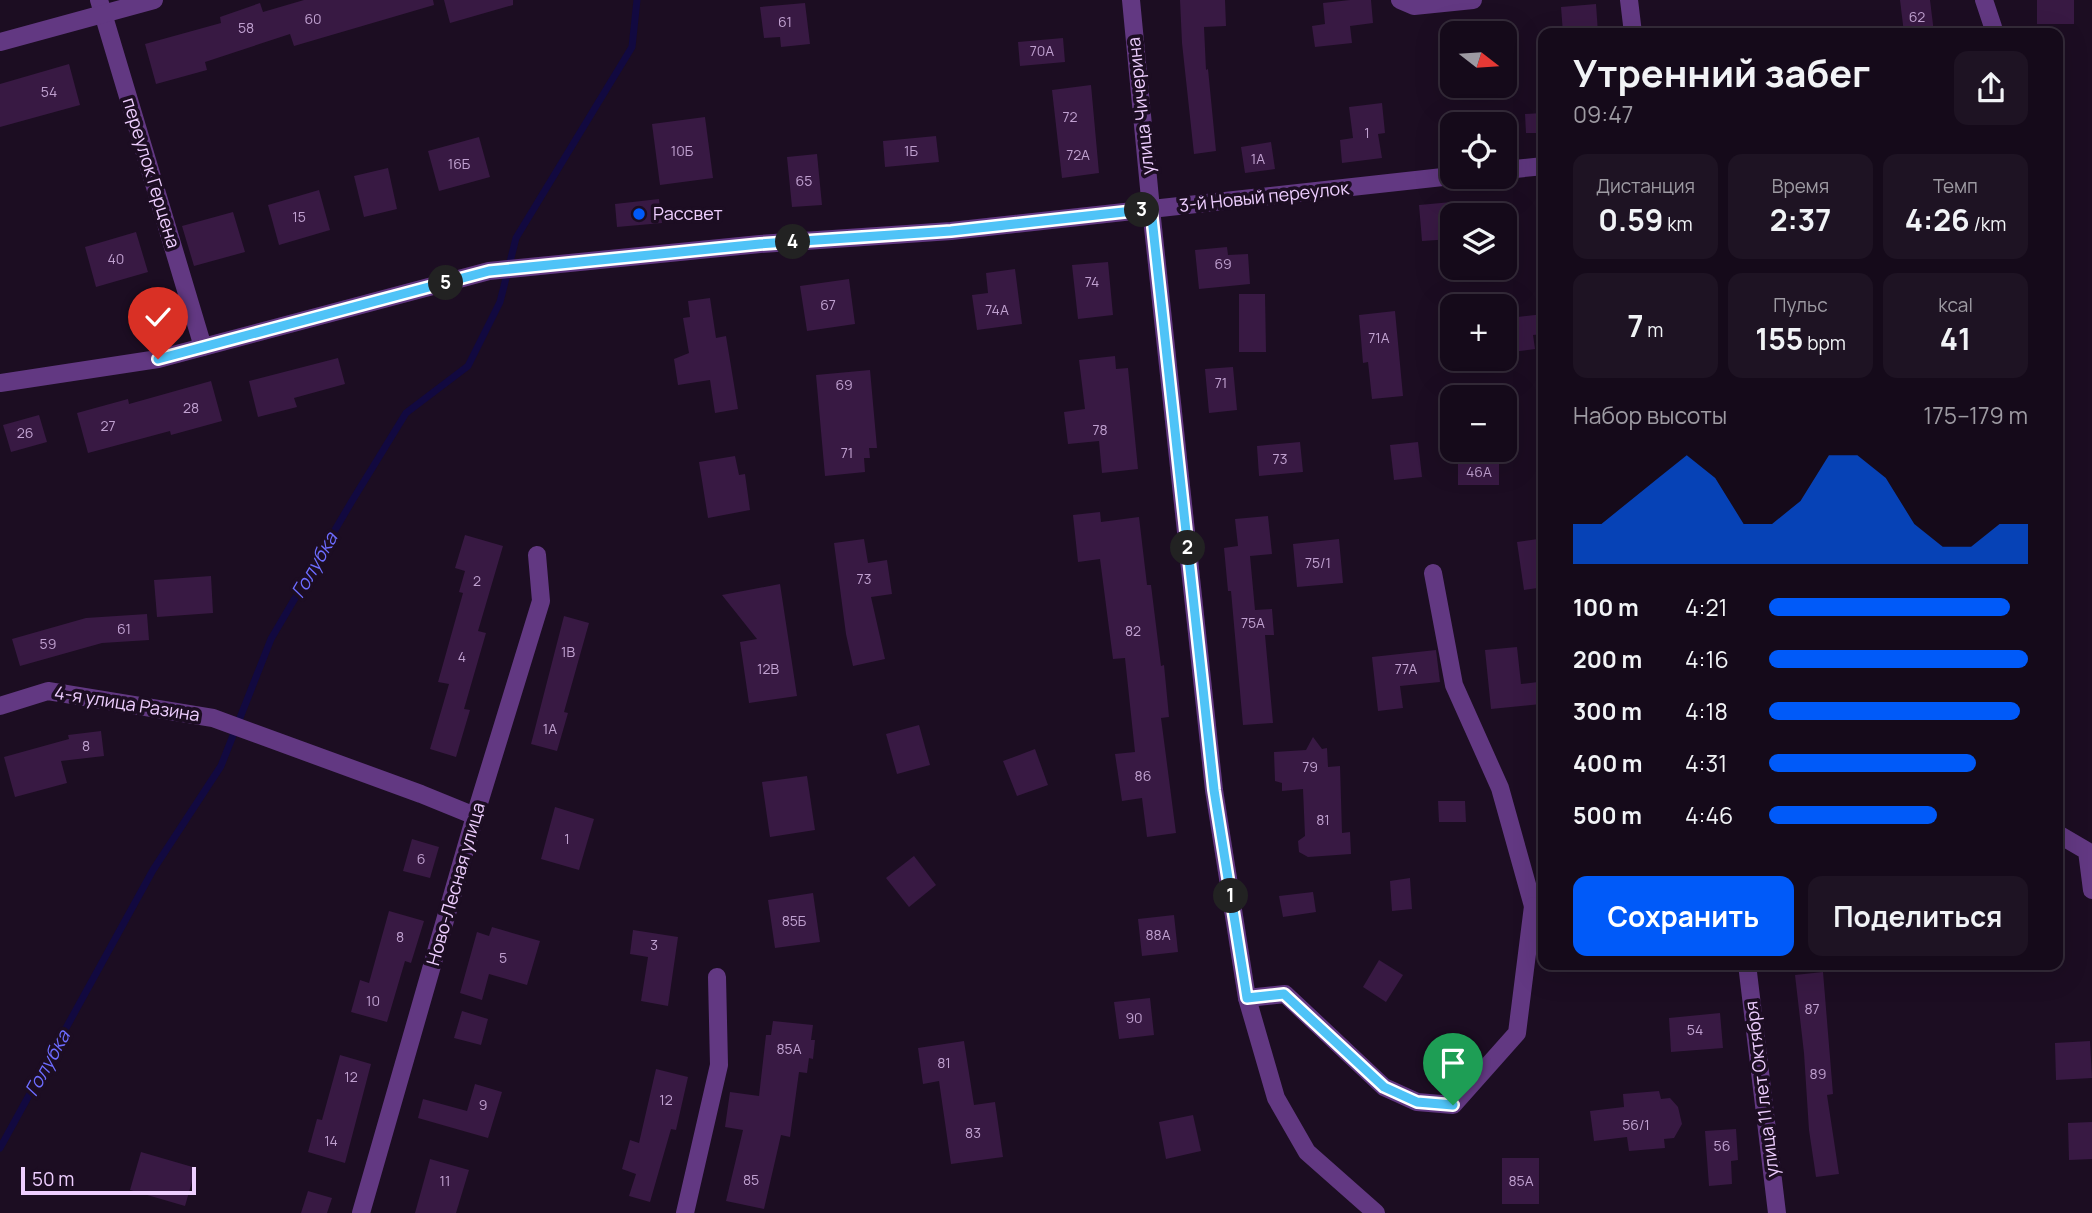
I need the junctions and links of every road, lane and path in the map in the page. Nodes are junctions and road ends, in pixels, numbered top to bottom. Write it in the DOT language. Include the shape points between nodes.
graph roads {
  1 [pos="154,0"];
  2 [pos="1131,0"];
  3 [pos="1400,0"];
  4 [pos="1473,0"];
  5 [pos="1629,0"];
  6 [pos="1984,0"];
  7 [pos="101,6"];
  8 [pos="1632,28"];
  9 [pos="1993,28"];
  10 [pos="0,42"];
  11 [pos="1538,167"];
  12 [pos="1517,169"];
  13 [pos="1440,177"];
  14 [pos="1151,209"];
  15 [pos="202,347"];
  16 [pos="0,383"];
  17 [pos="537,555"];
  18 [pos="1433,573"];
  19 [pos="0,706"];
  20 [pos="475,816"];
  21 [pos="2063,837"];
  22 [pos="2092,890"];
  23 [pos="1538,905"];
  24 [pos="1748,970"];
  25 [pos="717,977"];
  26 [pos="1247,998"];
  27 [pos="361,1213"];
  28 [pos="685,1213"];
  29 [pos="1376,1213"];
  30 [pos="1777,1213"];
  1 -- 7 [label="street"];
  2 -- 14 [label="street, улица Чичерина"];
  3 -- 4 [label="street" via="1414,6"];
  5 -- 8 [label="street"];
  6 -- 9 [label="street"];
  7 -- 10 [label="street"];
  7 -- 15 [label="street, переулок Герцена"];
  11 -- 12 [label="street"];
  13 -- 14 [label="street, 3-й Новый переулок"];
  14 -- 15 [label="street, 3-й Новый переулок" via="489,271"];
  14 -- 26 [label="street, улица Чичерина" via="1214,790"];
  15 -- 16 [label="street, 3-й Новый переулок" via="158,359"];
  17 -- 20 [label="street, Ново-Лесная улица" via="541,601"];
  18 -- 23 [label="street" via="1454,685 1500,788"];
  19 -- 20 [label="street, 4-я улица Разина" via="48,691 214,718"];
  20 -- 27 [label="street, Ново-Лесная улица"];
  21 -- 22 [label="street" via="2087,851"];
  23 -- 26 [label="street" via="1517,1033 1453,1105 1417,1102 1384,1087 1284,994"];
  24 -- 30 [label="street, улица 11 лет Октября"];
  25 -- 28 [label="street" via="719,1065"];
  26 -- 29 [label="street, улица Чичерина" via="1276,1098 1307,1152"];
}
